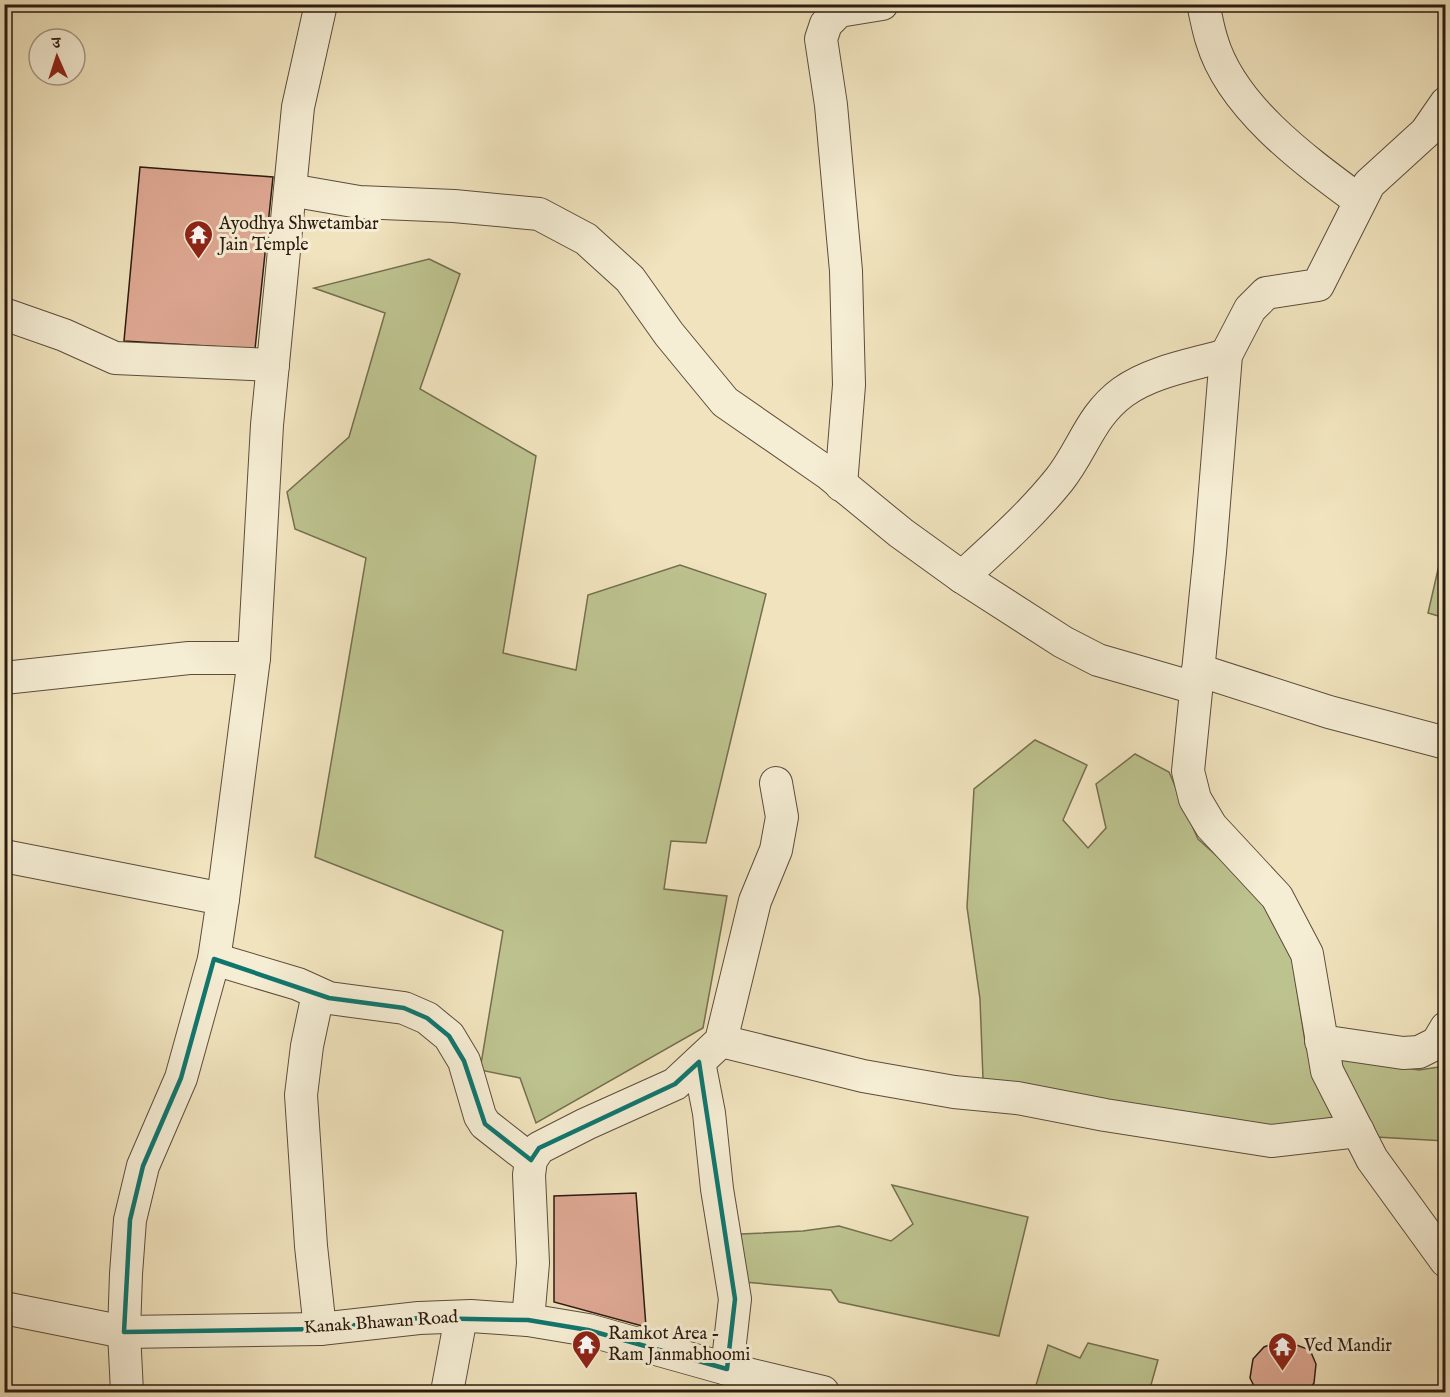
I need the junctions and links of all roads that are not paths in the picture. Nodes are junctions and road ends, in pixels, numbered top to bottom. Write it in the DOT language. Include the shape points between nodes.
graph roads {
  1 [pos="321,4"];
  2 [pos="882,4"];
  3 [pos="1203,4"];
  4 [pos="1446,103"];
  5 [pos="290,190"];
  6 [pos="1360,201"];
  7 [pos="4,314"];
  8 [pos="1226,356"];
  9 [pos="273,365"];
  10 [pos="841,484"];
  11 [pos="962,577"];
  12 [pos="254,658"];
  13 [pos="4,678"];
  14 [pos="1196,679"];
  15 [pos="1446,743"];
  16 [pos="776,783"];
  17 [pos="4,856"];
  18 [pos="223,899"];
  19 [pos="214,959"];
  20 [pos="318,994"];
  21 [pos="1446,1028"];
  22 [pos="1321,1041"];
  23 [pos="710,1052"];
  24 [pos="1358,1131"];
  25 [pos="531,1160"];
  26 [pos="1446,1261"];
  27 [pos="4,1308"];
  28 [pos="461,1317"];
  29 [pos="528,1320"];
  30 [pos="320,1329"];
  31 [pos="124,1332"];
  32 [pos="727,1369"];
  33 [pos="127,1392"];
  34 [pos="447,1392"];
  35 [pos="823,1392"];
  1 -- 5 [label="street" via="298,107"];
  2 -- 10 [label="street" via="839,11 826,24 821,39 846,270 849,385"];
  3 -- 6 [label="street" via="1212,42 1239,92 1302,158"];
  4 -- 6 [label="street" via="1426,132 1368,184"];
  5 -- 9 [label="street"];
  5 -- 10 [label="street" via="359,202 539,214 586,239 630,279 725,402"];
  6 -- 8 [label="street" via="1318,285 1266,293 1250,309"];
  7 -- 9 [label="street" via="116,358"];
  8 -- 11 [label="street" via="1155,376 1125,391 1101,411 1061,478 1034,510"];
  8 -- 14 [label="street"];
  9 -- 12 [label="street"];
  10 -- 11 [label="street"];
  11 -- 14 [label="street" via="1098,660"];
  12 -- 13 [label="street" via="189,658"];
  12 -- 18 [label="street"];
  14 -- 15 [label="street"];
  14 -- 22 [label="street" via="1188,771 1195,799 1211,826 1277,897 1307,954"];
  16 -- 23 [label="street" via="782,817 776,850 755,901"];
  17 -- 18 [label="street"];
  18 -- 19 [label="street"];
  19 -- 20 [label="street" via="298,984"];
  19 -- 31 [label="street" via="181,1078 143,1166 130,1220"];
  20 -- 25 [label="street" via="404,1008 428,1018 449,1036 464,1061 485,1124"];
  20 -- 30 [label="street" via="301,1095 310,1246"];
  21 -- 22 [label="street" via="1437,1043 1419,1052"];
  22 -- 24 [label="street" via="1327,1071"];
  23 -- 24 [label="street" via="1271,1141"];
  23 -- 25 [label="street" via="675,1084 539,1148"];
  23 -- 32 [label="street" via="709,1113 735,1299"];
  24 -- 26 [label="street" via="1372,1159"];
  25 -- 29 [label="street" via="533,1263"];
  27 -- 31 [label="street, Kanak Bhawan Road"];
  28 -- 29 [label="street, Kanak Bhawan Road"];
  28 -- 30 [label="street, Kanak Bhawan Road"];
  28 -- 34 [label="street"];
  29 -- 32 [label="street, Kanak Bhawan Road" via="588,1330"];
  30 -- 31 [label="street, Kanak Bhawan Road"];
  31 -- 33 [label="street"];
  32 -- 35 [label="street, Kanak Bhawan Road"];
}
